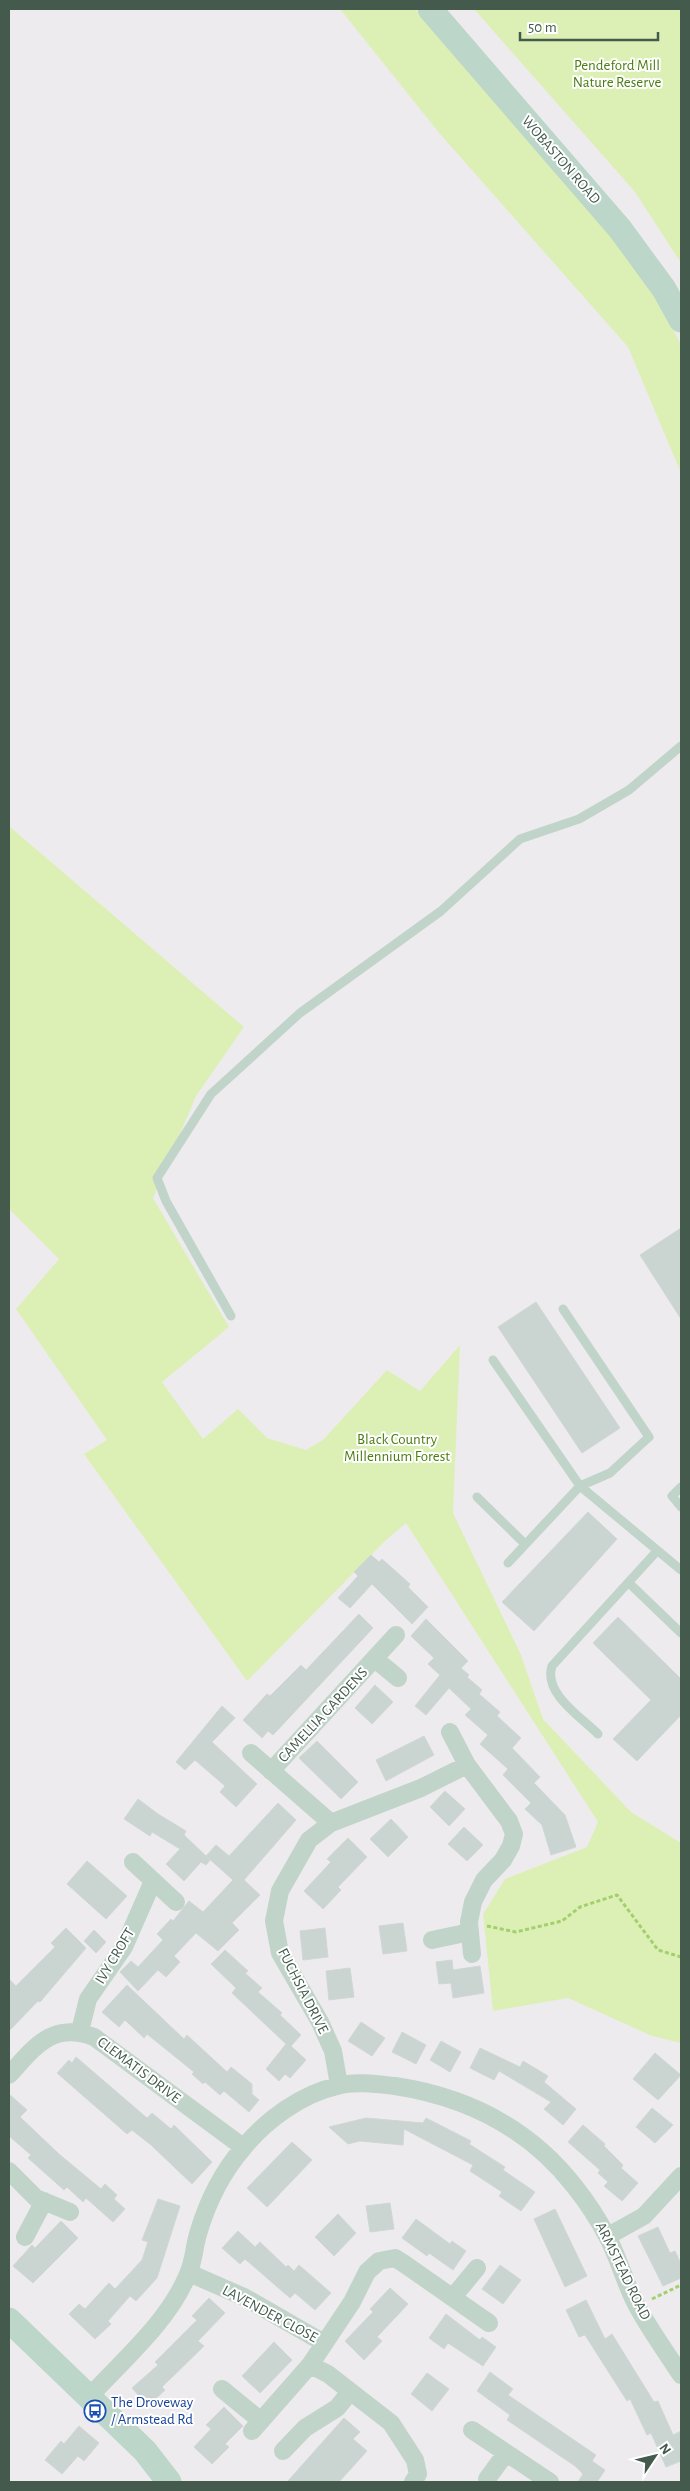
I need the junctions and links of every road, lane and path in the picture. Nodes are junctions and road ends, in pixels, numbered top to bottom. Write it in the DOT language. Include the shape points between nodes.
graph roads {
  1 [pos="430,9"];
  2 [pos="681,320"];
  3 [pos="681,746"];
  4 [pos="563,1309"];
  5 [pos="231,1316"];
  6 [pos="493,1360"];
  7 [pos="580,1486"];
  8 [pos="681,1487"];
  9 [pos="477,1497"];
  10 [pos="681,1507"];
  11 [pos="526,1544"];
  12 [pos="657,1550"];
  13 [pos="508,1562"];
  14 [pos="681,1570"];
  15 [pos="629,1583"];
  16 [pos="681,1633"];
  17 [pos="396,1635"];
  18 [pos="375,1659"];
  19 [pos="398,1678"];
  20 [pos="450,1732"];
  21 [pos="598,1734"];
  22 [pos="251,1753"];
  23 [pos="467,1765"];
  24 [pos="270,1770"];
  25 [pos="331,1823"];
  26 [pos="132,1862"];
  27 [pos="153,1881"];
  28 [pos="176,1902"];
  29 [pos="469,1927"];
  30 [pos="432,1940"];
  31 [pos="472,1954"];
  32 [pos="681,1957"];
  33 [pos="80,2031"];
  34 [pos="9,2075"];
  35 [pos="339,2085"];
  36 [pos="243,2147"];
  37 [pos="9,2171"];
  38 [pos="681,2176"];
  39 [pos="44,2201"];
  40 [pos="70,2212"];
  41 [pos="608,2236"];
  42 [pos="25,2237"];
  43 [pos="477,2268"];
  44 [pos="188,2274"];
  45 [pos="681,2285"];
  46 [pos="454,2297"];
  47 [pos="637,2306"];
  48 [pos="9,2320"];
  49 [pos="489,2323"];
  50 [pos="324,2343"];
  51 [pos="310,2365"];
  52 [pos="681,2375"];
  53 [pos="222,2389"];
  54 [pos="350,2392"];
  55 [pos="90,2396"];
  56 [pos="472,2430"];
  57 [pos="284,2450"];
  58 [pos="506,2453"];
  59 [pos="487,2478"];
  60 [pos="169,2482"];
  61 [pos="412,2482"];
  62 [pos="550,2482"];
  1 -- 2 [label="street, WOBASTON ROAD" via="620,229 664,289"];
  3 -- 5 [label="lane" via="629,790 580,819 520,839 441,911 300,1013 211,1094 157,1178 166,1201"];
  4 -- 7 [label="lane" via="649,1437 610,1473"];
  6 -- 7 [label="lane"];
  7 -- 11 [label="lane"];
  7 -- 12 [label="lane"];
  8 -- 10 [label="lane" via="672,1496"];
  9 -- 11 [label="lane"];
  11 -- 13 [label="lane"];
  12 -- 14 [label="lane"];
  12 -- 15 [label="lane"];
  15 -- 16 [label="lane"];
  15 -- 21 [label="lane" via="552,1666 549,1676 554,1691"];
  17 -- 18 [label="street, CAMELLIA GARDENS"];
  18 -- 19 [label="street, CAMELLIA GARDENS"];
  18 -- 24 [label="street, CAMELLIA GARDENS"];
  20 -- 23 [label="street"];
  22 -- 24 [label="street, CAMELLIA GARDENS"];
  23 -- 25 [label="street, FUCHSIA DRIVE" via="421,1788"];
  23 -- 29 [label="street" via="509,1821 514,1834 503,1860 484,1880 473,1902"];
  24 -- 25 [label="street, CAMELLIA GARDENS"];
  25 -- 35 [label="street, FUCHSIA DRIVE" via="309,1840 294,1865 280,1891 274,1921 280,1953 333,2051"];
  26 -- 27 [label="street"];
  27 -- 28 [label="street"];
  27 -- 33 [label="street, IVY CROFT" via="124,1947 88,1999"];
  29 -- 30 [label="street"];
  29 -- 31 [label="street"];
  29 -- 32 [label="path" via="516,1932 562,1921 580,1907 617,1895 658,1950"];
  33 -- 34 [label="street, CLEMATIS DRIVE" via="63,2032 43,2039"];
  33 -- 36 [label="street, CLEMATIS DRIVE" via="94,2037"];
  35 -- 36 [label="street, ARMSTEAD ROAD" via="317,2092 290,2107 263,2126"];
  35 -- 41 [label="street, ARMSTEAD ROAD" via="375,2083 425,2091 465,2104 506,2124 549,2155"];
  36 -- 44 [label="street, ARMSTEAD ROAD" via="209,2203"];
  37 -- 39 [label="street" via="36,2198"];
  38 -- 41 [label="street" via="644,2216"];
  39 -- 40 [label="street"];
  39 -- 42 [label="street"];
  41 -- 47 [label="street, ARMSTEAD ROAD"];
  43 -- 46 [label="street"];
  44 -- 50 [label="street, LAVENDER CLOSE" via="244,2297"];
  44 -- 55 [label="street, ARMSTEAD ROAD" via="165,2313"];
  45 -- 47 [label="path"];
  46 -- 49 [label="street, LAVENDER CLOSE"];
  46 -- 50 [label="street, LAVENDER CLOSE" via="395,2258 379,2261 367,2272 352,2302"];
  47 -- 52 [label="street, ARMSTEAD ROAD"];
  48 -- 55 [label="street"];
  50 -- 51 [label="street, LAVENDER CLOSE"];
  51 -- 53 [label="street, LAVENDER CLOSE" via="257,2426"];
  51 -- 54 [label="street" via="328,2374"];
  54 -- 57 [label="street" via="337,2408 305,2428"];
  54 -- 61 [label="street" via="391,2423 415,2460 418,2474"];
  55 -- 60 [label="street" via="145,2451"];
  56 -- 58 [label="street"];
  58 -- 59 [label="street"];
  58 -- 62 [label="street"];
}
